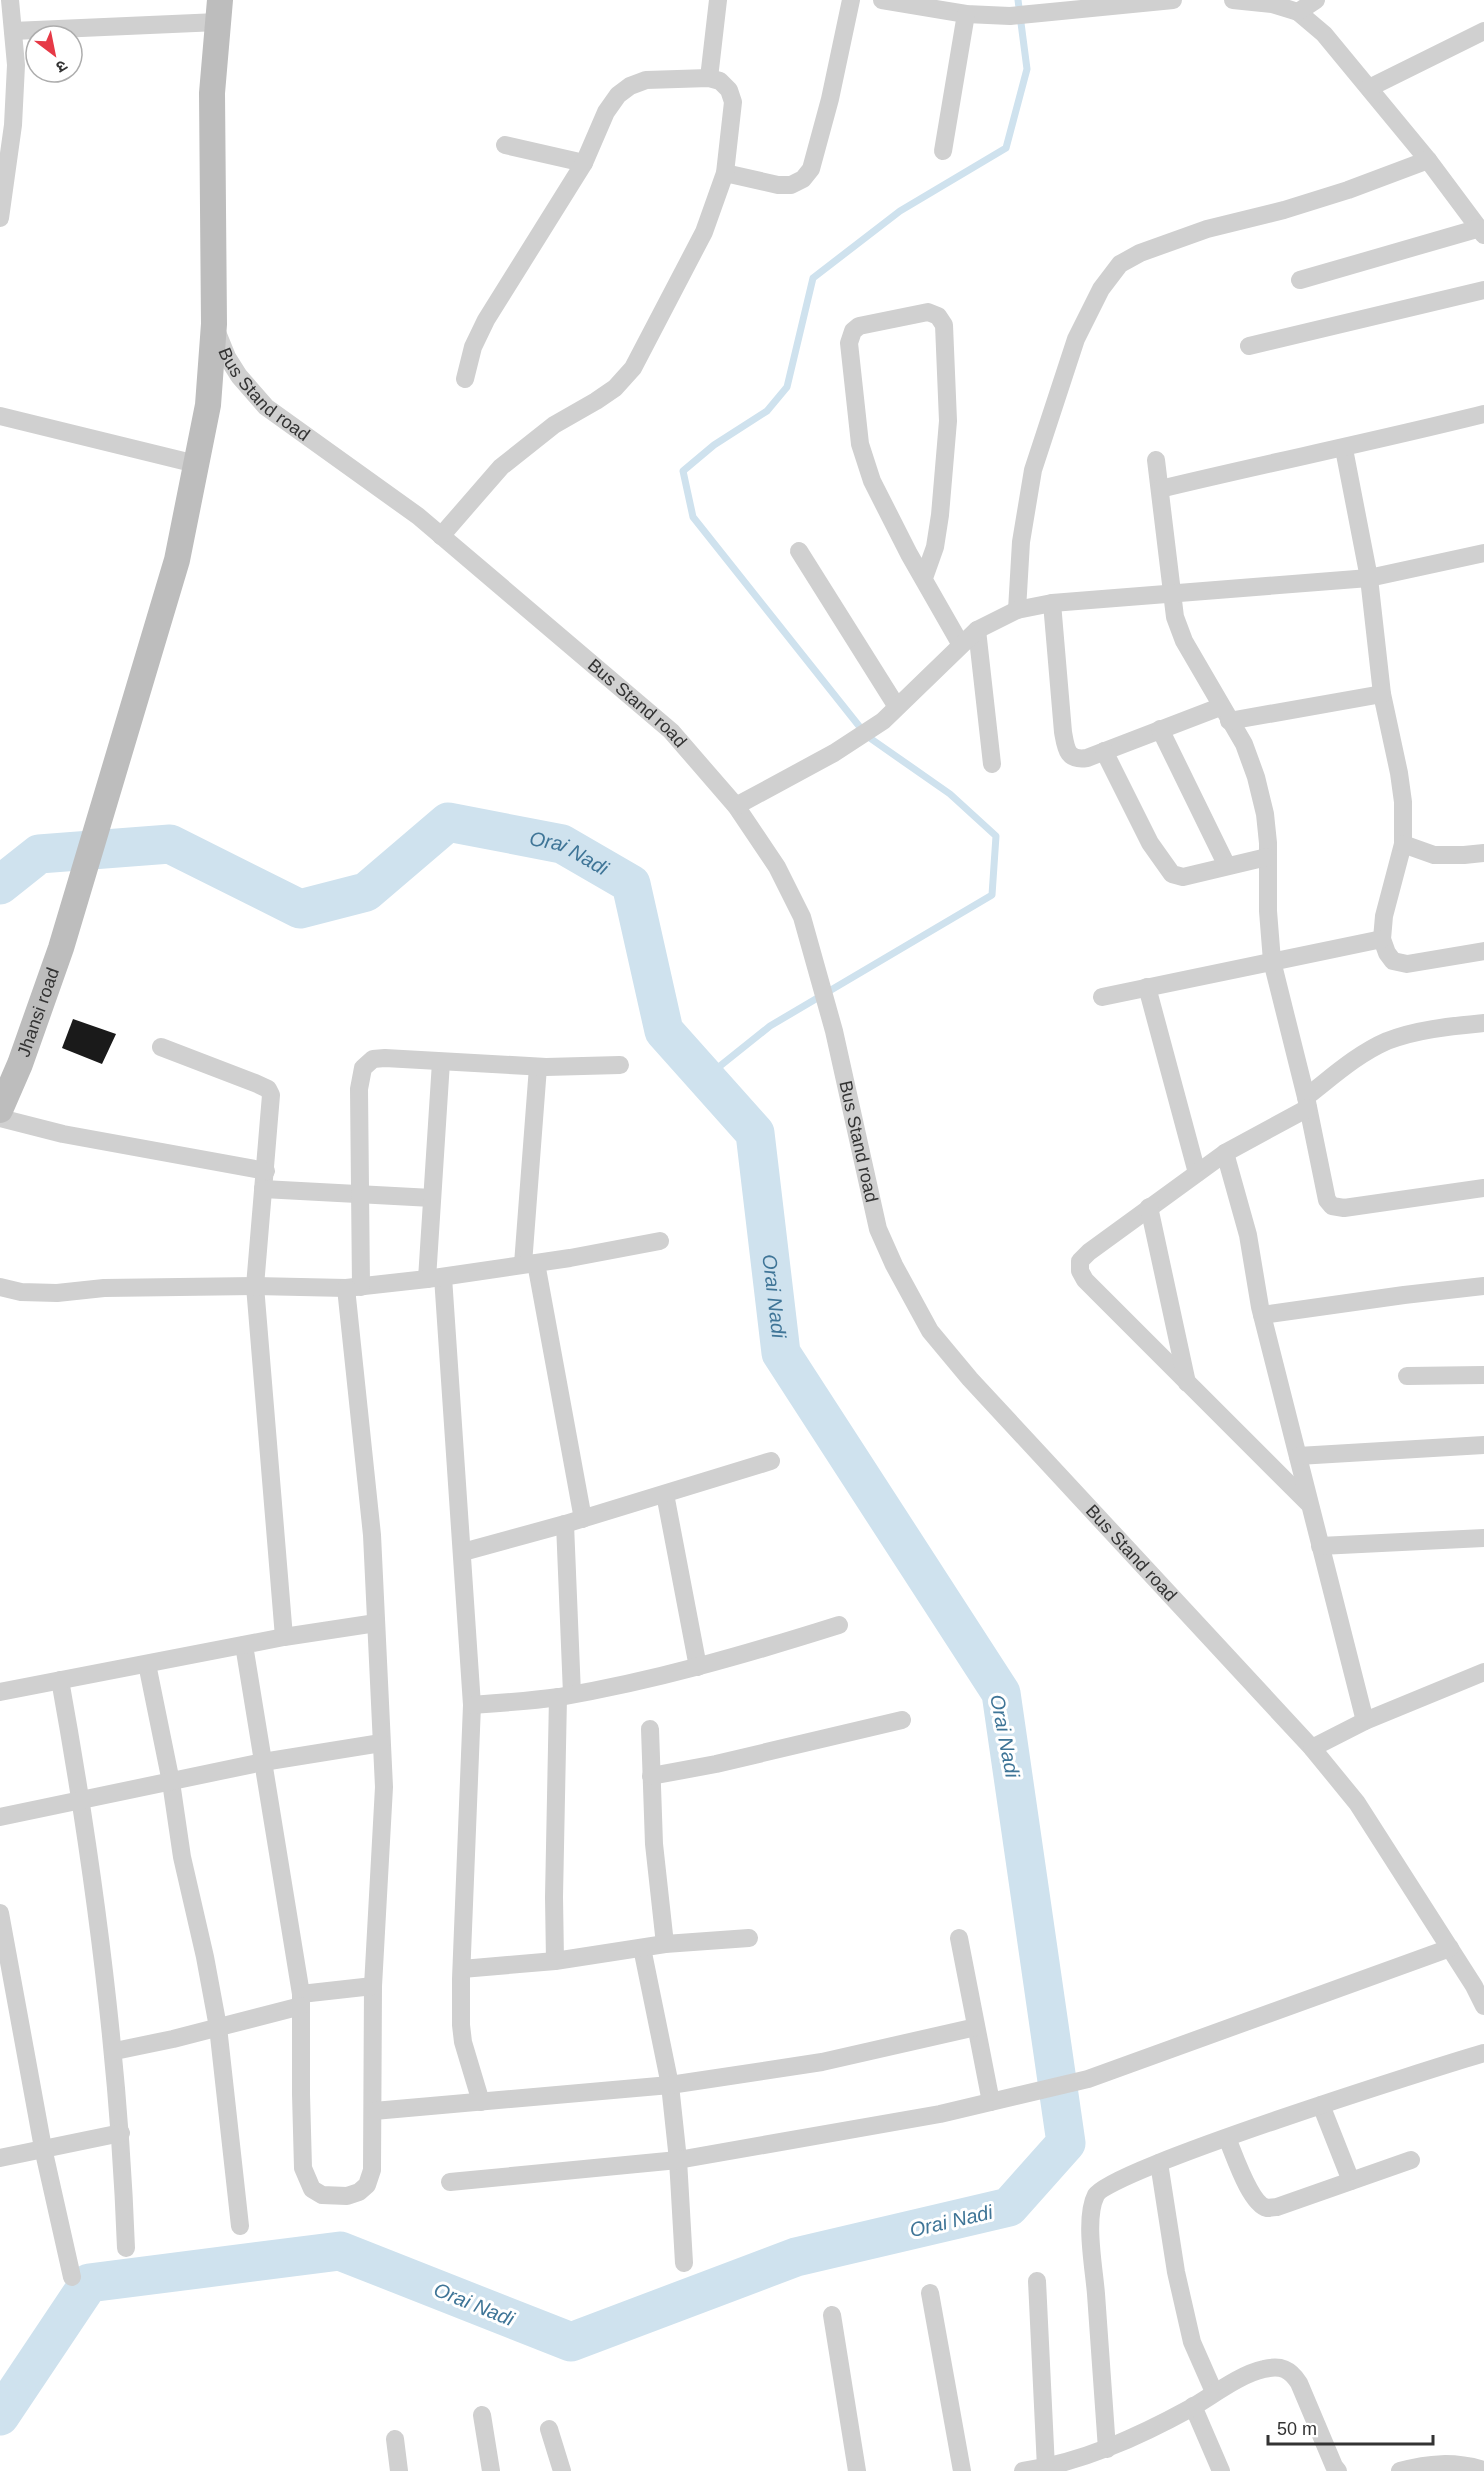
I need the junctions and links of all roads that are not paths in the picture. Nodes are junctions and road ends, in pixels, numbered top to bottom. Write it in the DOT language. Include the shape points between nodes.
graph roads {
  1 [pos="10,0"];
  2 [pos="718,0"];
  3 [pos="851,0"];
  4 [pos="882,0"];
  5 [pos="1173,0"];
  6 [pos="1233,0"];
  7 [pos="1316,0"];
  8 [pos="1086,4"];
  9 [pos="219,11"];
  10 [pos="1298,12"];
  11 [pos="966,14"];
  12 [pos="13,31"];
  13 [pos="1484,31"];
  14 [pos="708,78"];
  15 [pos="1369,88"];
  16 [pos="7,98"];
  17 [pos="506,145"];
  18 [pos="943,151"];
  19 [pos="1428,160"];
  20 [pos="584,163"];
  21 [pos="725,173"];
  22 [pos="0,218"];
  23 [pos="1482,231"];
  24 [pos="1300,280"];
  25 [pos="1484,290"];
  26 [pos="214,324"];
  27 [pos="1249,346"];
  28 [pos="465,380"];
  29 [pos="1484,414"];
  30 [pos="0,416"];
  31 [pos="1344,449"];
  32 [pos="1156,460"];
  33 [pos="196,464"];
  34 [pos="1160,489"];
  35 [pos="441,536"];
  36 [pos="799,550"];
  37 [pos="1484,553"];
  38 [pos="924,578"];
  39 [pos="1369,578"];
  40 [pos="1170,593"];
  41 [pos="1052,603"];
  42 [pos="1017,610"];
  43 [pos="977,630"];
  44 [pos="961,645"];
  45 [pos="1382,694"];
  46 [pos="897,707"];
  47 [pos="1225,714"];
  48 [pos="1160,729"];
  49 [pos="1104,751"];
  50 [pos="992,764"];
  51 [pos="736,806"];
  52 [pos="1402,844"];
  53 [pos="1484,852"];
  54 [pos="1268,857"];
  55 [pos="1227,866"];
  56 [pos="1382,939"];
  57 [pos="1484,951"];
  58 [pos="1272,961"];
  59 [pos="1147,987"];
  60 [pos="1102,997"];
  61 [pos="1484,1023"];
  62 [pos="161,1047"];
  63 [pos="441,1062"];
  64 [pos="620,1065"];
  65 [pos="538,1066"];
  66 [pos="1307,1102"];
  67 [pos="0,1110"];
  68 [pos="0,1118"];
  69 [pos="1225,1154"];
  70 [pos="266,1171"];
  71 [pos="1197,1173"];
  72 [pos="1484,1188"];
  73 [pos="263,1190"];
  74 [pos="360,1193"];
  75 [pos="432,1198"];
  76 [pos="1149,1208"];
  77 [pos="660,1241"];
  78 [pos="529,1264"];
  79 [pos="435,1278"];
  80 [pos="255,1286"];
  81 [pos="1484,1286"];
  82 [pos="0,1287"];
  83 [pos="353,1287"];
  84 [pos="1263,1315"];
  85 [pos="1484,1375"];
  86 [pos="1407,1376"];
  87 [pos="1187,1383"];
  88 [pos="1484,1445"];
  89 [pos="1298,1456"];
  90 [pos="771,1461"];
  91 [pos="665,1494"];
  92 [pos="1308,1503"];
  93 [pos="583,1519"];
  94 [pos="565,1524"];
  95 [pos="1484,1538"];
  96 [pos="1320,1546"];
  97 [pos="463,1552"];
  98 [pos="376,1623"];
  99 [pos="839,1625"];
  100 [pos="284,1638"];
  101 [pos="244,1645"];
  102 [pos="147,1664"];
  103 [pos="698,1667"];
  104 [pos="1484,1672"];
  105 [pos="60,1680"];
  106 [pos="0,1692"];
  107 [pos="565,1696"];
  108 [pos="472,1706"];
  109 [pos="902,1720"];
  110 [pos="1365,1721"];
  111 [pos="650,1729"];
  112 [pos="381,1743"];
  113 [pos="1312,1748"];
  114 [pos="263,1762"];
  115 [pos="651,1776"];
  116 [pos="171,1782"];
  117 [pos="82,1801"];
  118 [pos="0,1816"];
  119 [pos="0,1913"];
  120 [pos="749,1938"];
  121 [pos="959,1938"];
  122 [pos="665,1944"];
  123 [pos="642,1948"];
  124 [pos="1450,1948"];
  125 [pos="555,1960"];
  126 [pos="462,1969"];
  127 [pos="1479,1984"];
  128 [pos="374,1986"];
  129 [pos="301,2000"];
  130 [pos="1484,2006"];
  131 [pos="218,2027"];
  132 [pos="976,2027"];
  133 [pos="115,2051"];
  134 [pos="1484,2053"];
  135 [pos="670,2085"];
  136 [pos="481,2102"];
  137 [pos="992,2102"];
  138 [pos="1321,2105"];
  139 [pos="374,2111"];
  140 [pos="121,2133"];
  141 [pos="1227,2138"];
  142 [pos="43,2148"];
  143 [pos="0,2157"];
  144 [pos="678,2160"];
  145 [pos="1411,2160"];
  146 [pos="1159,2163"];
  147 [pos="1351,2181"];
  148 [pos="450,2182"];
  149 [pos="240,2226"];
  150 [pos="126,2247"];
  151 [pos="684,2263"];
  152 [pos="72,2277"];
  153 [pos="1037,2281"];
  154 [pos="930,2293"];
  155 [pos="832,2315"];
  156 [pos="1214,2392"];
  157 [pos="1193,2406"];
  158 [pos="482,2415"];
  159 [pos="549,2429"];
  160 [pos="395,2439"];
  161 [pos="1107,2449"];
  162 [pos="1046,2468"];
  163 [pos="1484,2470"];
  164 [pos="399,2471"];
  165 [pos="491,2471"];
  166 [pos="562,2471"];
  167 [pos="857,2471"];
  168 [pos="962,2471"];
  169 [pos="1023,2471"];
  170 [pos="1221,2471"];
  171 [pos="1338,2471"];
  172 [pos="1400,2471"];
  1 -- 12 [label="street"];
  2 -- 14 [label="street"];
  3 -- 21 [label="street" via="811,169 791,185 778,186"];
  4 -- 11 [label="street"];
  5 -- 8 [label="street"];
  6 -- 10 [label="street" via="1272,4"];
  7 -- 10 [label="street"];
  8 -- 11 [label="street" via="1010,16"];
  9 -- 12 [label="street"];
  9 -- 26 [label="street, Jhansi road" via="212,93"];
  10 -- 15 [label="street" via="1323,34"];
  11 -- 18 [label="street"];
  12 -- 16 [label="street" via="16,65"];
  13 -- 15 [label="street"];
  14 -- 20 [label="street" via="646,80 630,86 606,112"];
  14 -- 21 [label="street" via="720,81 733,102"];
  15 -- 19 [label="street"];
  16 -- 22 [label="street" via="13,125"];
  17 -- 20 [label="street"];
  19 -- 23 [label="street"];
  19 -- 42 [label="street" via="1284,210 1207,229 1120,264 1101,289 1076,339 1033,470 1021,542"];
  20 -- 28 [label="street" via="486,320 473,347"];
  21 -- 35 [label="street" via="704,232 633,368 596,402 554,425 501,467"];
  23 -- 24 [label="street"];
  25 -- 27 [label="street"];
  26 -- 33 [label="street, Jhansi road" via="208,405"];
  26 -- 35 [label="street, Bus Stand road" via="239,376 266,406"];
  29 -- 31 [label="street"];
  30 -- 33 [label="street"];
  31 -- 34 [label="street"];
  31 -- 39 [label="street"];
  32 -- 34 [label="street"];
  33 -- 67 [label="street, Jhansi road" via="177,560 61,948"];
  34 -- 40 [label="street"];
  35 -- 51 [label="street, Bus Stand road" via="671,731"];
  36 -- 46 [label="street"];
  37 -- 39 [label="street"];
  38 -- 38 [label="street" via="872,481 860,444 849,343 860,326 928,312 938,316 944,326 948,421 940,515 935,547"];
  38 -- 44 [label="street"];
  39 -- 40 [label="street"];
  39 -- 45 [label="street"];
  40 -- 41 [label="street"];
  40 -- 47 [label="street" via="1184,641"];
  41 -- 42 [label="street"];
  41 -- 49 [label="street" via="1066,750 1079,759"];
  42 -- 43 [label="street"];
  43 -- 44 [label="street"];
  43 -- 50 [label="street"];
  44 -- 46 [label="street"];
  45 -- 47 [label="street"];
  45 -- 52 [label="street" via="1403,802"];
  46 -- 51 [label="street" via="883,721 834,753"];
  47 -- 48 [label="street"];
  47 -- 54 [label="street" via="1244,744 1256,777 1265,814"];
  48 -- 49 [label="street"];
  48 -- 55 [label="street"];
  49 -- 55 [label="street" via="1150,843 1172,874 1183,877"];
  51 -- 113 [label="street, Bus Stand road" via="777,867 802,917 834,1031 878,1229 930,1331 978,1388"];
  52 -- 53 [label="street" via="1434,855"];
  52 -- 56 [label="street"];
  54 -- 55 [label="street"];
  54 -- 58 [label="street"];
  56 -- 57 [label="street" via="1393,961 1407,964"];
  56 -- 58 [label="street"];
  58 -- 59 [label="street"];
  58 -- 66 [label="street"];
  59 -- 60 [label="street"];
  59 -- 71 [label="street"];
  61 -- 66 [label="street" via="1389,1040 1364,1053"];
  62 -- 70 [label="street" via="267,1089 272,1105"];
  63 -- 65 [label="street"];
  63 -- 74 [label="street" via="385,1058 373,1059 363,1068 359,1089"];
  63 -- 75 [label="street"];
  64 -- 65 [label="street"];
  65 -- 78 [label="street"];
  66 -- 69 [label="street"];
  66 -- 72 [label="street" via="1323,1186 1332,1206 1344,1208"];
  68 -- 70 [label="street" via="63,1134"];
  69 -- 71 [label="street"];
  69 -- 84 [label="street" via="1248,1235"];
  70 -- 73 [label="street"];
  71 -- 76 [label="street"];
  73 -- 74 [label="street"];
  73 -- 80 [label="street"];
  74 -- 75 [label="street"];
  74 -- 83 [label="street"];
  75 -- 79 [label="street"];
  76 -- 87 [label="street"];
  76 -- 87 [label="street" via="1089,1252 1080,1261 1080,1271"];
  77 -- 78 [label="street"];
  78 -- 79 [label="street"];
  78 -- 93 [label="street"];
  79 -- 83 [label="street"];
  79 -- 97 [label="street"];
  80 -- 82 [label="street" via="104,1288 57,1293"];
  80 -- 83 [label="street"];
  80 -- 100 [label="street"];
  81 -- 84 [label="street"];
  83 -- 98 [label="street"];
  84 -- 89 [label="street"];
  85 -- 86 [label="street"];
  87 -- 92 [label="street"];
  88 -- 89 [label="street"];
  89 -- 92 [label="street"];
  90 -- 91 [label="street"];
  91 -- 93 [label="street"];
  91 -- 103 [label="street"];
  92 -- 96 [label="street"];
  93 -- 94 [label="street"];
  94 -- 97 [label="street"];
  94 -- 107 [label="street"];
  95 -- 96 [label="street"];
  96 -- 110 [label="street"];
  97 -- 108 [label="street"];
  98 -- 100 [label="street"];
  98 -- 112 [label="street"];
  99 -- 103 [label="street"];
  100 -- 101 [label="street"];
  101 -- 102 [label="street"];
  101 -- 114 [label="street"];
  102 -- 105 [label="street"];
  102 -- 116 [label="street"];
  103 -- 107 [label="street"];
  104 -- 110 [label="street"];
  105 -- 106 [label="street"];
  105 -- 117 [label="street"];
  107 -- 108 [label="street"];
  107 -- 125 [label="street" via="554,1898"];
  108 -- 126 [label="street"];
  109 -- 115 [label="street"];
  110 -- 113 [label="street"];
  111 -- 115 [label="street"];
  112 -- 114 [label="street"];
  112 -- 128 [label="street" via="384,1787"];
  113 -- 124 [label="street, Bus Stand road" via="1357,1803"];
  114 -- 116 [label="street"];
  114 -- 129 [label="street"];
  115 -- 122 [label="street"];
  116 -- 117 [label="street"];
  116 -- 131 [label="street" via="182,1857"];
  117 -- 118 [label="street"];
  117 -- 133 [label="street"];
  119 -- 142 [label="street"];
  120 -- 122 [label="street"];
  121 -- 132 [label="street"];
  122 -- 123 [label="street"];
  123 -- 125 [label="street"];
  123 -- 135 [label="street"];
  124 -- 127 [label="street, Bus Stand road"];
  124 -- 137 [label="street" via="1088,2079"];
  125 -- 126 [label="street"];
  126 -- 136 [label="street" via="463,2042"];
  127 -- 130 [label="street, Bus Stand road"];
  128 -- 129 [label="street"];
  128 -- 139 [label="street"];
  129 -- 131 [label="street"];
  129 -- 139 [label="street" via="303,2168 312,2189 322,2195 347,2196 367,2185 372,2170"];
  131 -- 133 [label="street"];
  131 -- 149 [label="street"];
  132 -- 135 [label="street" via="822,2062"];
  132 -- 137 [label="street"];
  133 -- 140 [label="street"];
  134 -- 138 [label="street"];
  135 -- 136 [label="street"];
  135 -- 144 [label="street"];
  136 -- 139 [label="street"];
  137 -- 144 [label="street"];
  138 -- 141 [label="street"];
  138 -- 147 [label="street"];
  140 -- 142 [label="street"];
  140 -- 150 [label="street"];
  141 -- 146 [label="street"];
  141 -- 147 [label="street" via="1250,2190 1266,2208"];
  142 -- 143 [label="street"];
  142 -- 152 [label="street"];
  144 -- 148 [label="street"];
  144 -- 151 [label="street"];
  145 -- 147 [label="street"];
  146 -- 156 [label="street" via="1176,2272 1192,2342"];
  146 -- 161 [label="street" via="1110,2183 1097,2192 1091,2208"];
  153 -- 162 [label="street"];
  154 -- 168 [label="street"];
  155 -- 167 [label="street"];
  156 -- 157 [label="street"];
  156 -- 171 [label="street" via="1263,2369 1284,2368 1292,2373"];
  157 -- 161 [label="street"];
  157 -- 170 [label="street"];
  158 -- 165 [label="street"];
  159 -- 166 [label="street"];
  160 -- 164 [label="street"];
  161 -- 162 [label="street"];
  162 -- 169 [label="street"];
  163 -- 172 [label="street" via="1462,2463 1427,2464"];
}
